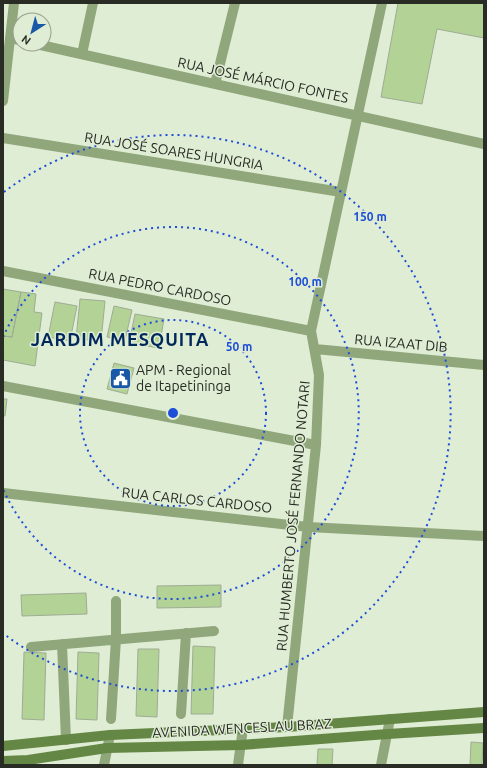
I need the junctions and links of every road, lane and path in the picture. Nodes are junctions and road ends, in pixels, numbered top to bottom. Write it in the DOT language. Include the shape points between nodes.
graph roads {
  1 [pos="93,3"];
  2 [pos="235,3"];
  3 [pos="382,3"];
  4 [pos="52,47"];
  5 [pos="12,52"];
  6 [pos="82,54"];
  7 [pos="215,84"];
  8 [pos="3,101"];
  9 [pos="358,115"];
  10 [pos="3,138"];
  11 [pos="484,144"];
  12 [pos="341,192"];
  13 [pos="3,271"];
  14 [pos="311,331"];
  15 [pos="315,349"];
  16 [pos="484,365"];
  17 [pos="3,386"];
  18 [pos="316,445"];
  19 [pos="3,493"];
  20 [pos="308,527"];
  21 [pos="484,536"];
  22 [pos="116,601"];
  23 [pos="214,631"];
  24 [pos="186,633"];
  25 [pos="116,639"];
  26 [pos="62,644"];
  27 [pos="31,647"];
  28 [pos="484,712"];
  29 [pos="182,714"];
  30 [pos="111,719"];
  31 [pos="390,719"];
  32 [pos="287,727"];
  33 [pos="243,728"];
  34 [pos="484,728"];
  35 [pos="388,734"];
  36 [pos="110,735"];
  37 [pos="66,740"];
  38 [pos="241,745"];
  39 [pos="3,746"];
  40 [pos="107,748"];
  41 [pos="3,762"];
  42 [pos="27,762"];
  43 [pos="104,765"];
  44 [pos="238,765"];
  45 [pos="381,765"];
  1 -- 6 [label="street"];
  2 -- 7 [label="street"];
  3 -- 9 [label="street, RUA HUMBERTO JOSÉ FERNANDO NOTARI"];
  4 -- 6 [label="street, RUA JOSÉ MÁRCIO FONTES"];
  5 -- 8 [label="street"];
  6 -- 7 [label="street, RUA JOSÉ MÁRCIO FONTES"];
  7 -- 9 [label="street, RUA JOSÉ MÁRCIO FONTES"];
  9 -- 11 [label="street, RUA JOSÉ MÁRCIO FONTES"];
  9 -- 12 [label="street, RUA HUMBERTO JOSÉ FERNANDO NOTARI"];
  10 -- 12 [label="street, RUA JOSÉ SOARES HUNGRIA"];
  12 -- 14 [label="street, RUA HUMBERTO JOSÉ FERNANDO NOTARI"];
  13 -- 14 [label="street, RUA PEDRO CARDOSO"];
  14 -- 15 [label="street, RUA HUMBERTO JOSÉ FERNANDO NOTARI"];
  15 -- 16 [label="street, RUA IZAAT DIB"];
  15 -- 18 [label="street, RUA HUMBERTO JOSÉ FERNANDO NOTARI" via="320,375"];
  17 -- 18 [label="street"];
  18 -- 20 [label="street, RUA HUMBERTO JOSÉ FERNANDO NOTARI"];
  19 -- 20 [label="street, RUA CARLOS CARDOSO"];
  20 -- 21 [label="street, RUA CARLOS CARDOSO"];
  20 -- 32 [label="street, RUA HUMBERTO JOSÉ FERNANDO NOTARI"];
  22 -- 25 [label="street"];
  23 -- 24 [label="street"];
  24 -- 25 [label="street"];
  24 -- 29 [label="street"];
  25 -- 26 [label="street"];
  25 -- 30 [label="street"];
  26 -- 27 [label="street"];
  26 -- 37 [label="street"];
  28 -- 31 [label="main road, AVENIDA WENCESLAU BRAZ"];
  31 -- 32 [label="main road, AVENIDA WENCESLAU BRAZ"];
  31 -- 35 [label="street"];
  32 -- 33 [label="main road, AVENIDA WENCESLAU BRAZ"];
  33 -- 36 [label="main road, AVENIDA WENCESLAU BRAZ"];
  33 -- 38 [label="street"];
  34 -- 35 [label="main road, AVENIDA WENCESLAU BRAZ"];
  35 -- 38 [label="main road, AVENIDA WENCESLAU BRAZ"];
  35 -- 45 [label="street"];
  36 -- 37 [label="main road, AVENIDA WENCESLAU BRAZ"];
  36 -- 40 [label="street"];
  37 -- 39 [label="main road, AVENIDA WENCESLAU BRAZ"];
  38 -- 40 [label="main road, AVENIDA WENCESLAU BRAZ"];
  38 -- 44 [label="street"];
  40 -- 42 [label="main road, AVENIDA WENCESLAU BRAZ"];
  40 -- 43 [label="street"];
  41 -- 42 [label="main road, AVENIDA WENCESLAU BRAZ"];
}
